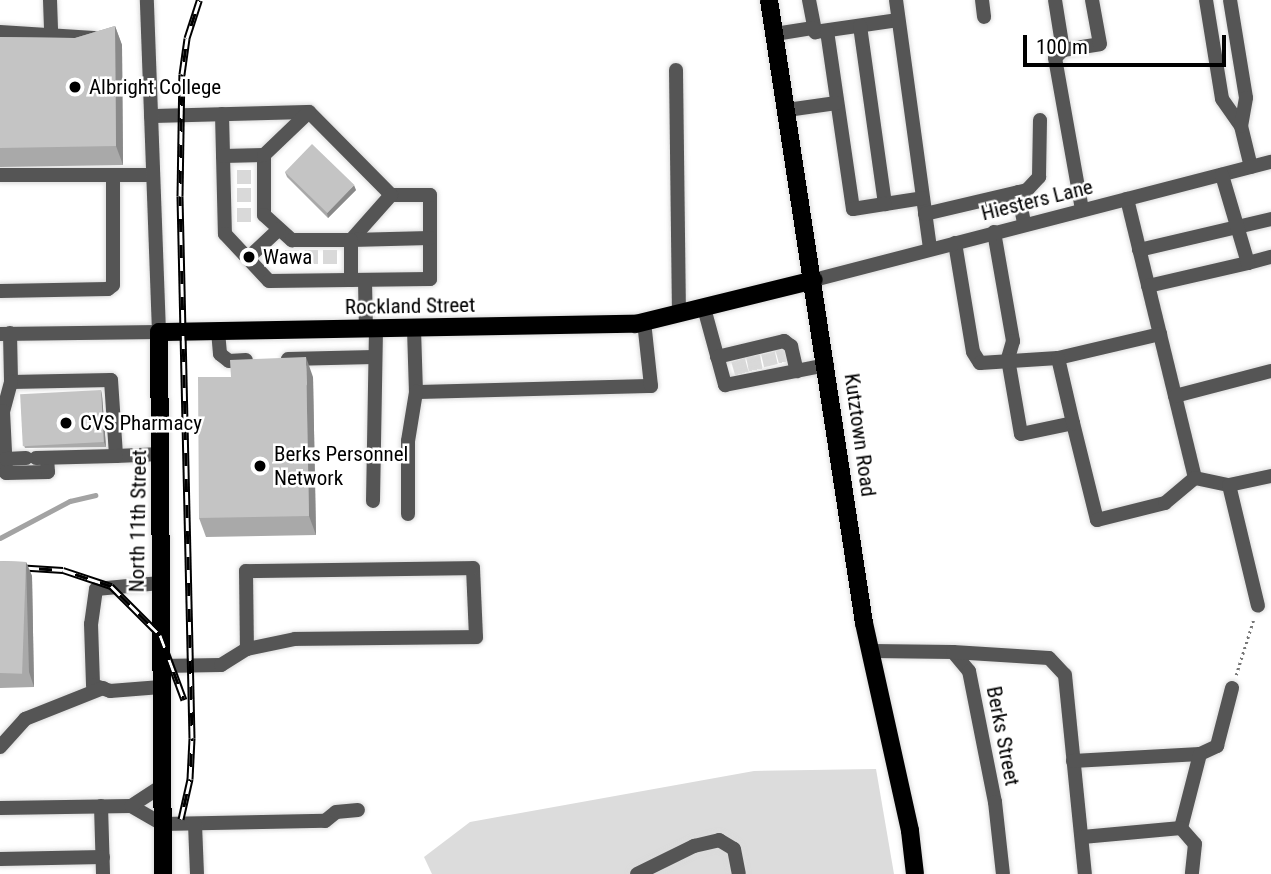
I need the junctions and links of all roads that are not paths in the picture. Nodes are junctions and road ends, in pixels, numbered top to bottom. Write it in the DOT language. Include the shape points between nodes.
graph roads {
  1 [pos="50,0"];
  2 [pos="147,0"];
  3 [pos="769,0"];
  4 [pos="809,0"];
  5 [pos="896,0"];
  6 [pos="982,0"];
  7 [pos="1055,0"];
  8 [pos="1093,0"];
  9 [pos="1206,0"];
  10 [pos="1230,0"];
  11 [pos="984,17"];
  12 [pos="898,20"];
  13 [pos="860,26"];
  14 [pos="820,29"];
  15 [pos="0,32"];
  16 [pos="51,32"];
  17 [pos="775,34"];
  18 [pos="116,38"];
  19 [pos="1062,50"];
  20 [pos="676,70"];
  21 [pos="837,103"];
  22 [pos="787,110"];
  23 [pos="309,112"];
  24 [pos="222,114"];
  25 [pos="151,116"];
  26 [pos="1040,120"];
  27 [pos="1241,126"];
  28 [pos="264,155"];
  29 [pos="223,156"];
  30 [pos="1271,162"];
  31 [pos="1251,167"];
  32 [pos="1222,174"];
  33 [pos="0,175"];
  34 [pos="113,175"];
  35 [pos="152,175"];
  36 [pos="1018,192"];
  37 [pos="391,195"];
  38 [pos="923,198"];
  39 [pos="1127,199"];
  40 [pos="885,204"];
  41 [pos="1082,210"];
  42 [pos="925,214"];
  43 [pos="1271,219"];
  44 [pos="1024,225"];
  45 [pos="1238,227"];
  46 [pos="279,229"];
  47 [pos="994,232"];
  48 [pos="430,238"];
  49 [pos="351,240"];
  50 [pos="955,243"];
  51 [pos="930,249"];
  52 [pos="1139,250"];
  53 [pos="1271,257"];
  54 [pos="247,258"];
  55 [pos="1248,263"];
  56 [pos="358,280"];
  57 [pos="814,280"];
  58 [pos="1148,286"];
  59 [pos="0,290"];
  60 [pos="704,308"];
  61 [pos="679,314"];
  62 [pos="644,322"];
  63 [pos="414,329"];
  64 [pos="371,330"];
  65 [pos="218,331"];
  66 [pos="159,332"];
  67 [pos="5,334"];
  68 [pos="1160,334"];
  69 [pos="374,357"];
  70 [pos="717,357"];
  71 [pos="1058,358"];
  72 [pos="787,359"];
  73 [pos="1008,359"];
  74 [pos="755,364"];
  75 [pos="827,365"];
  76 [pos="1271,371"];
  77 [pos="11,382"];
  78 [pos="416,392"];
  79 [pos="1175,396"];
  80 [pos="1073,423"];
  81 [pos="162,454"];
  82 [pos="116,456"];
  83 [pos="36,458"];
  84 [pos="6,459"];
  85 [pos="1271,476"];
  86 [pos="1195,478"];
  87 [pos="1229,485"];
  88 [pos="373,501"];
  89 [pos="408,514"];
  90 [pos="160,583"];
  91 [pos="1258,606"];
  92 [pos="247,649"];
  93 [pos="872,652"];
  94 [pos="953,652"];
  95 [pos="160,666"];
  96 [pos="161,687"];
  97 [pos="103,688"];
  98 [pos="1232,688"];
  99 [pos="0,747"];
  100 [pos="1200,754"];
  101 [pos="1074,766"];
  102 [pos="162,786"];
  103 [pos="101,806"];
  104 [pos="131,806"];
  105 [pos="0,808"];
  106 [pos="358,810"];
  107 [pos="162,824"];
  108 [pos="195,824"];
  109 [pos="1181,828"];
  110 [pos="1082,837"];
  111 [pos="103,858"];
  112 [pos="0,859"];
  113 [pos="103,874"];
  114 [pos="163,874"];
  115 [pos="197,874"];
  116 [pos="637,874"];
  117 [pos="739,874"];
  118 [pos="915,874"];
  119 [pos="1003,874"];
  120 [pos="1086,874"];
  121 [pos="1192,874"];
  1 -- 16 [label="street"];
  2 -- 25 [label="street, North 11th Street"];
  3 -- 17 [label="main road, Kutztown Road"];
  4 -- 14 [label="street"];
  5 -- 12 [label="street"];
  6 -- 11 [label="street"];
  7 -- 19 [label="street"];
  8 -- 19 [label="street" via="1100,44"];
  9 -- 27 [label="street" via="1222,99"];
  10 -- 27 [label="street" via="1246,99"];
  12 -- 13 [label="street"];
  12 -- 38 [label="street"];
  13 -- 14 [label="street"];
  13 -- 40 [label="street"];
  14 -- 17 [label="street"];
  14 -- 21 [label="street"];
  15 -- 16 [label="street"];
  16 -- 18 [label="street" via="67,37"];
  17 -- 22 [label="main road, Kutztown Road"];
  19 -- 41 [label="street" via="1055,58"];
  20 -- 61 [label="street"];
  21 -- 22 [label="street"];
  21 -- 40 [label="street" via="853,209"];
  22 -- 57 [label="main road, Kutztown Road"];
  23 -- 24 [label="street"];
  23 -- 28 [label="street"];
  23 -- 37 [label="street"];
  24 -- 25 [label="street"];
  24 -- 29 [label="street"];
  25 -- 35 [label="street, North 11th Street"];
  26 -- 36 [label="street" via="1039,177 1027,190"];
  27 -- 31 [label="street"];
  28 -- 29 [label="street"];
  28 -- 46 [label="street" via="260,215"];
  29 -- 54 [label="street" via="230,177 231,216 225,234"];
  30 -- 31 [label="street, Hiesters Lane"];
  31 -- 32 [label="street, Hiesters Lane"];
  32 -- 39 [label="street, Hiesters Lane"];
  32 -- 45 [label="street"];
  33 -- 34 [label="street"];
  34 -- 35 [label="street"];
  34 -- 59 [label="street" via="113,285 108,289"];
  35 -- 66 [label="street, North 11th Street"];
  36 -- 42 [label="street"];
  36 -- 44 [label="street"];
  37 -- 48 [label="street" via="430,195"];
  37 -- 49 [label="street"];
  38 -- 40 [label="street"];
  38 -- 42 [label="street"];
  39 -- 41 [label="street, Hiesters Lane"];
  39 -- 52 [label="street"];
  41 -- 44 [label="street, Hiesters Lane"];
  42 -- 51 [label="street"];
  43 -- 45 [label="street"];
  44 -- 47 [label="street, Hiesters Lane"];
  45 -- 52 [label="street"];
  45 -- 55 [label="street"];
  46 -- 49 [label="street" via="292,245"];
  46 -- 54 [label="street"];
  47 -- 50 [label="street, Hiesters Lane"];
  47 -- 73 [label="street" via="1013,341"];
  48 -- 49 [label="street"];
  48 -- 56 [label="street" via="430,279"];
  49 -- 56 [label="street"];
  50 -- 51 [label="street, Hiesters Lane"];
  50 -- 73 [label="street" via="973,352 980,363"];
  51 -- 57 [label="street, Hiesters Lane"];
  52 -- 58 [label="street"];
  53 -- 55 [label="street"];
  54 -- 56 [label="street" via="269,281 330,275"];
  55 -- 58 [label="street"];
  56 -- 64 [label="street"];
  57 -- 60 [label="main road, Rockland Street"];
  57 -- 75 [label="main road, Kutztown Road"];
  58 -- 68 [label="street"];
  60 -- 61 [label="main road, Rockland Street"];
  60 -- 70 [label="street"];
  61 -- 62 [label="main road, Rockland Street"];
  62 -- 63 [label="main road, Rockland Street"];
  62 -- 78 [label="street" via="651,386"];
  63 -- 64 [label="main road, Rockland Street"];
  63 -- 78 [label="street"];
  64 -- 65 [label="main road, Rockland Street"];
  64 -- 69 [label="street"];
  65 -- 66 [label="main road, Rockland Street"];
  65 -- 69 [label="street" via="220,354 229,361"];
  66 -- 67 [label="street, Rockland Street"];
  66 -- 81 [label="main road, North 11th Street"];
  67 -- 77 [label="street"];
  68 -- 71 [label="street"];
  68 -- 79 [label="street"];
  69 -- 88 [label="street"];
  70 -- 74 [label="street"];
  70 -- 74 [label="street" via="725,386"];
  71 -- 73 [label="street"];
  71 -- 80 [label="street"];
  72 -- 74 [label="street"];
  72 -- 74 [label="street"];
  72 -- 75 [label="street"];
  73 -- 80 [label="street" via="1021,434"];
  75 -- 93 [label="main road, Kutztown Road"];
  76 -- 79 [label="street"];
  77 -- 82 [label="street" via="111,380"];
  77 -- 84 [label="street" via="3,411"];
  78 -- 89 [label="street" via="408,440"];
  79 -- 86 [label="street"];
  80 -- 86 [label="street" via="1097,520 1165,503"];
  81 -- 82 [label="street"];
  81 -- 90 [label="main road, North 11th Street"];
  82 -- 83 [label="street"];
  83 -- 84 [label="street"];
  83 -- 84 [label="street" via="48,472 6,473"];
  85 -- 87 [label="street"];
  86 -- 87 [label="street"];
  87 -- 91 [label="street"];
  90 -- 95 [label="main road, North 11th Street"];
  90 -- 97 [label="street" via="96,589 93,685"];
  92 -- 92 [label="street" via="246,571 473,568 476,637 295,639"];
  92 -- 95 [label="street" via="221,665"];
  93 -- 94 [label="street"];
  93 -- 118 [label="main road, Kutztown Road" via="911,831"];
  94 -- 101 [label="street" via="1049,658 1065,676"];
  94 -- 119 [label="street, Berks Street" via="969,671 995,802"];
  95 -- 96 [label="main road, North 11th Street"];
  96 -- 97 [label="street"];
  96 -- 102 [label="main road, North 11th Street"];
  97 -- 99 [label="street" via="25,719"];
  98 -- 100 [label="street" via="1217,746"];
  100 -- 101 [label="street"];
  100 -- 109 [label="street"];
  101 -- 110 [label="street"];
  102 -- 104 [label="street"];
  102 -- 107 [label="main road, North 11th Street"];
  103 -- 104 [label="street"];
  103 -- 105 [label="street"];
  103 -- 111 [label="street"];
  104 -- 107 [label="street"];
  106 -- 108 [label="street" via="336,812 325,821"];
  107 -- 108 [label="street"];
  107 -- 114 [label="main road, North 11th Street"];
  108 -- 115 [label="street"];
  109 -- 110 [label="street"];
  109 -- 121 [label="street" via="1195,844"];
  110 -- 120 [label="street"];
  111 -- 112 [label="street"];
  111 -- 113 [label="street"];
  116 -- 117 [label="street" via="694,846 719,840 734,849"];
}
